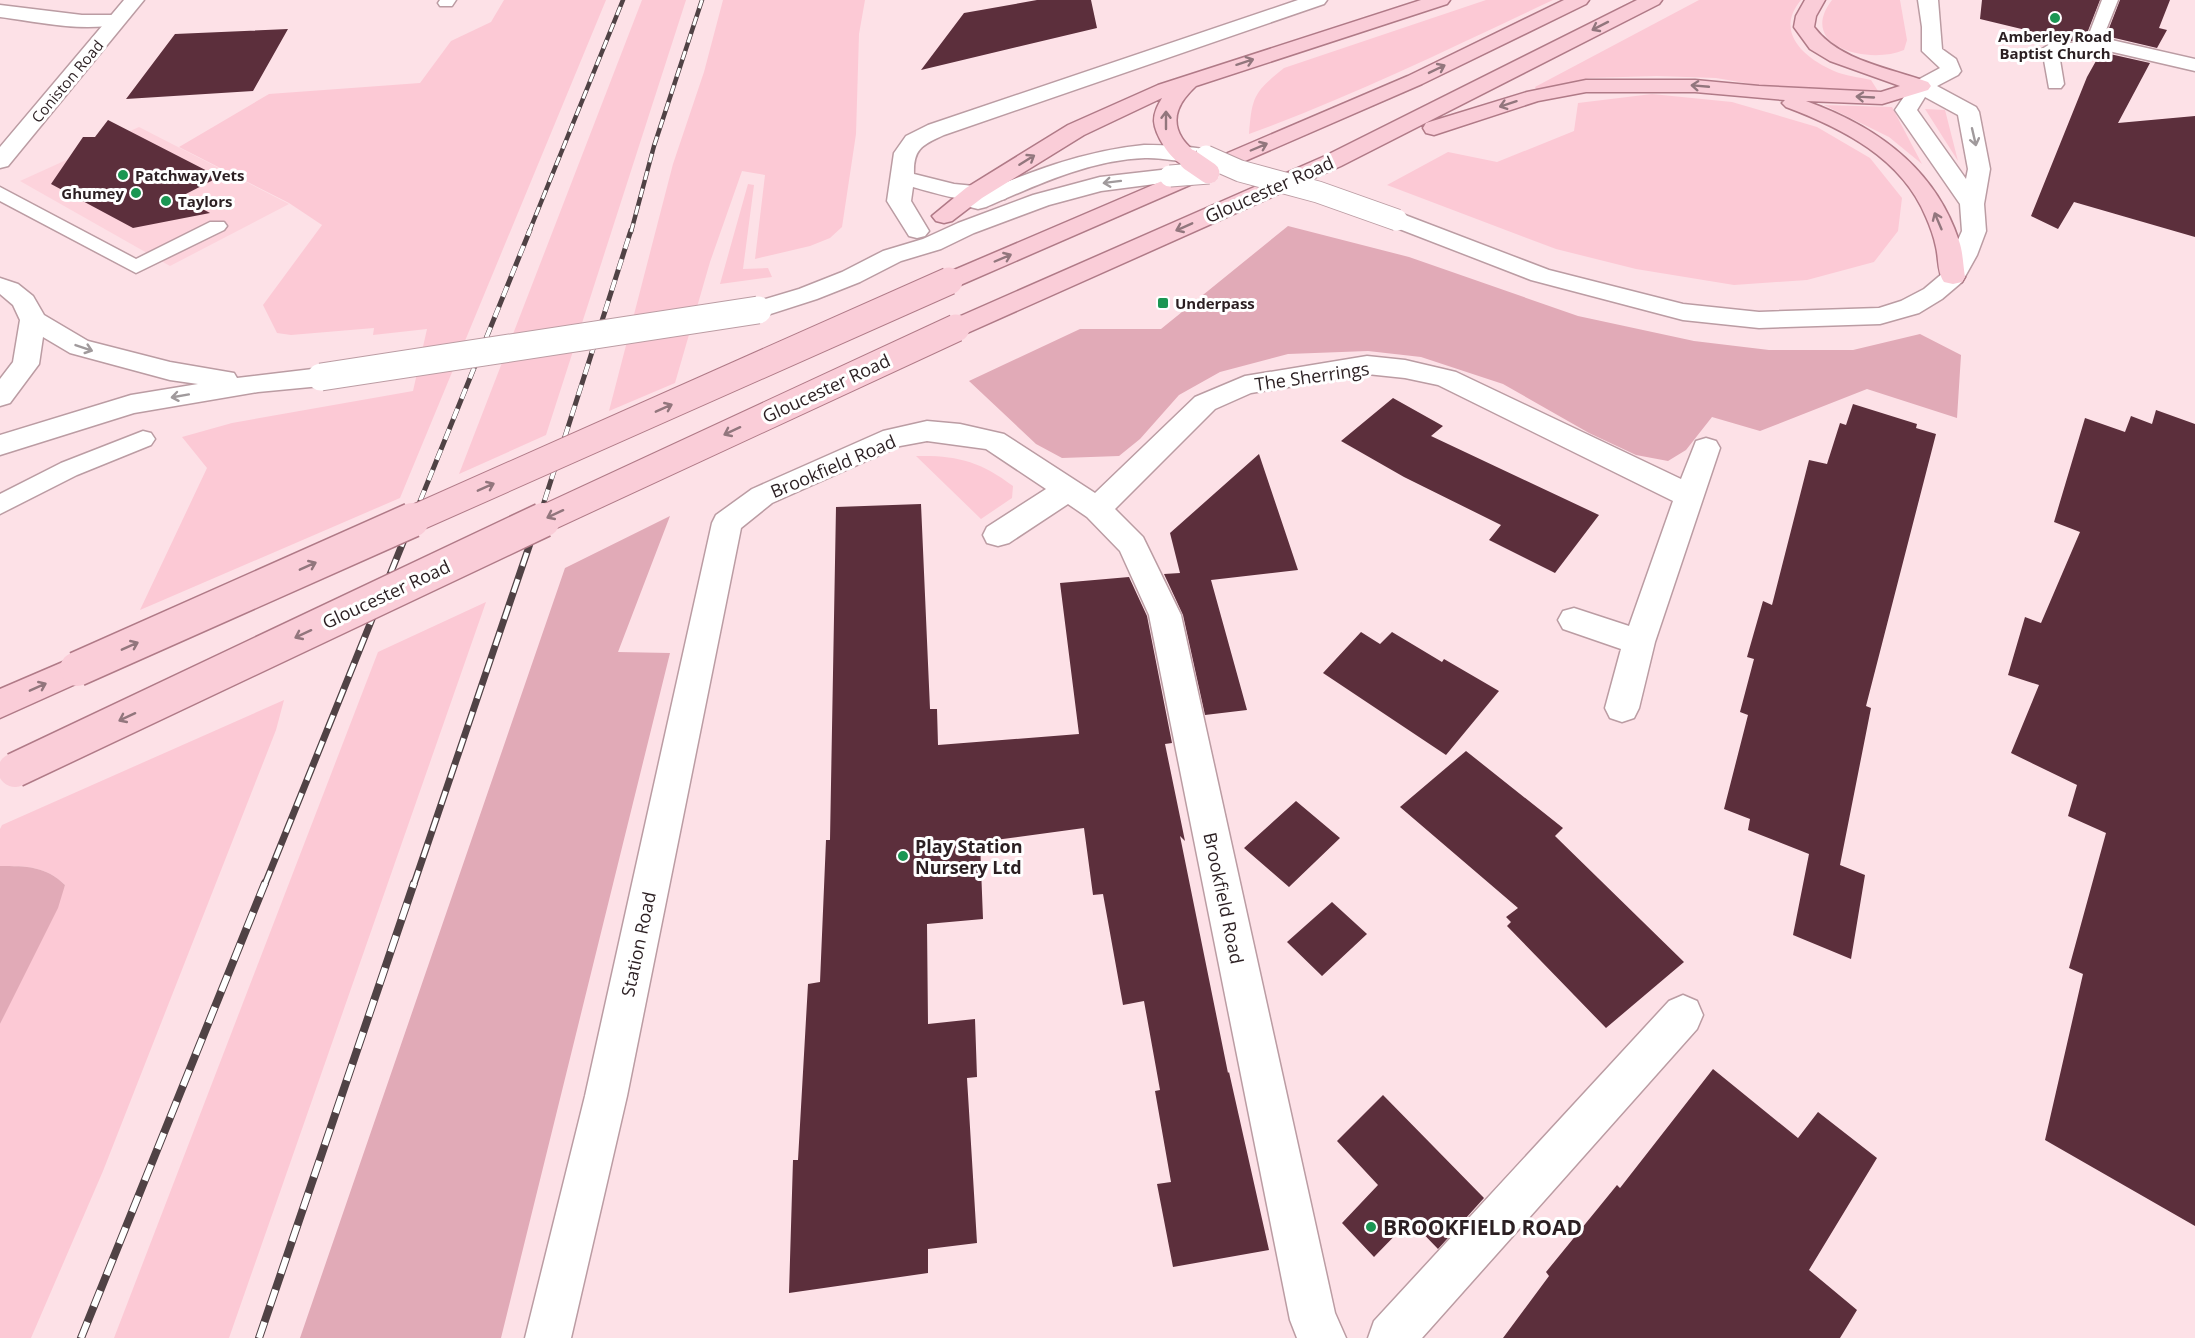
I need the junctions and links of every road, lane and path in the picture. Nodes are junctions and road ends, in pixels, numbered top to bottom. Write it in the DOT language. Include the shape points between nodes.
graph roads {
  1 [pos="134,0"];
  2 [pos="1317,0"];
  3 [pos="1440,0"];
  4 [pos="1579,0"];
  5 [pos="1652,0"];
  6 [pos="1815,0"];
  7 [pos="1928,0"];
  8 [pos="2110,0"];
  9 [pos="0,11"];
  10 [pos="117,20"];
  11 [pos="2094,42"];
  12 [pos="2195,65"];
  13 [pos="1190,80"];
  14 [pos="2055,84"];
  15 [pos="1921,86"];
  16 [pos="1759,92"];
  17 [pos="1196,160"];
  18 [pos="0,161"];
  19 [pos="1333,161"];
  20 [pos="903,178"];
  21 [pos="0,194"];
  22 [pos="985,194"];
  23 [pos="1972,204"];
  24 [pos="217,226"];
  25 [pos="917,231"];
  26 [pos="892,256"];
  27 [pos="1953,277"];
  28 [pos="0,286"];
  29 [pos="33,320"];
  30 [pos="258,382"];
  31 [pos="0,397"];
  32 [pos="143,439"];
  33 [pos="0,446"];
  34 [pos="1706,448"];
  35 [pos="1067,490"];
  36 [pos="1689,496"];
  37 [pos="0,506"];
  38 [pos="1097,509"];
  39 [pos="998,535"];
  40 [pos="720,549"];
  41 [pos="1574,620"];
  42 [pos="1640,642"];
  43 [pos="0,704"];
  44 [pos="1622,708"];
  45 [pos="8,773"];
  46 [pos="1683,1016"];
  47 [pos="548,1338"];
  48 [pos="1323,1338"];
  49 [pos="1391,1338"];
  1 -- 10 [label="street, Coniston Road"];
  2 -- 20 [label="street" via="936,130 914,141 905,153"];
  13 -- 3 [label="main road, one-way"];
  43 -- 4 [label="main road, one-way, bridge" via="949,281 1415,80"];
  5 -- 19 [label="main road, Gloucester Road, one-way"];
  6 -- 15 [label="main road" via="1804,27 1817,45 1837,57"];
  7 -- 15 [label="street" via="1932,51 1949,63 1951,71"];
  8 -- 11 [label="lane"];
  9 -- 10 [label="street" via="82,21"];
  10 -- 18 [label="street, Coniston Road"];
  11 -- 12 [label="street"];
  11 -- 14 [label="lane" via="2092,47 2050,49"];
  17 -- 13 [label="main road, one-way" via="1166,132 1164,115 1172,96"];
  22 -- 13 [label="main road, one-way" via="1076,130"];
  15 -- 16 [label="main road, one-way" via="1882,98"];
  15 -- 23 [label="street" via="1906,110"];
  15 -- 23 [label="street, one-way" via="1968,112 1979,169"];
  16 -- 19 [label="main road, one-way" via="1695,86 1586,86 1534,96"];
  27 -- 16 [label="main road, one-way" via="1947,241 1926,191 1903,164 1866,135 1820,112"];
  17 -- 22 [label="street" via="1143,151 1108,154"];
  17 -- 26 [label="street, one-way, bridge" via="1170,176 1100,184 1041,200"];
  17 -- 27 [label="street, bridge" via="1318,192 1540,275 1683,312 1759,320 1880,316 1910,307"];
  19 -- 45 [label="main road, Gloucester Road, one-way, bridge" via="690,450"];
  20 -- 22 [label="street"];
  20 -- 25 [label="street" via="900,201"];
  21 -- 24 [label="lane" via="136,267"];
  22 -- 25 [label="street"];
  23 -- 27 [label="street" via="1974,231"];
  25 -- 26 [label="street"];
  26 -- 30 [label="street, bridge" via="851,277 758,310 321,377"];
  28 -- 29 [label="street" via="24,302"];
  29 -- 30 [label="street, one-way" via="79,347 170,371"];
  29 -- 31 [label="street" via="26,364"];
  30 -- 33 [label="street, one-way" via="131,404"];
  32 -- 37 [label="lane" via="69,469"];
  34 -- 36 [label="street"];
  35 -- 38 [label="street, Brookfield Road"];
  35 -- 39 [label="street"];
  35 -- 40 [label="street, Brookfield Road" via="994,441 927,431 893,438 762,496 727,523"];
  36 -- 38 [label="street, The Sherrings" via="1446,378 1366,365 1245,385 1205,404"];
  36 -- 42 [label="street"];
  38 -- 48 [label="street, Brookfield Road" via="1132,545 1164,615 1313,1320"];
  40 -- 47 [label="street, Station Road" via="606,1096"];
  41 -- 42 [label="street"];
  42 -- 44 [label="street"];
  46 -- 49 [label="street"];
}
